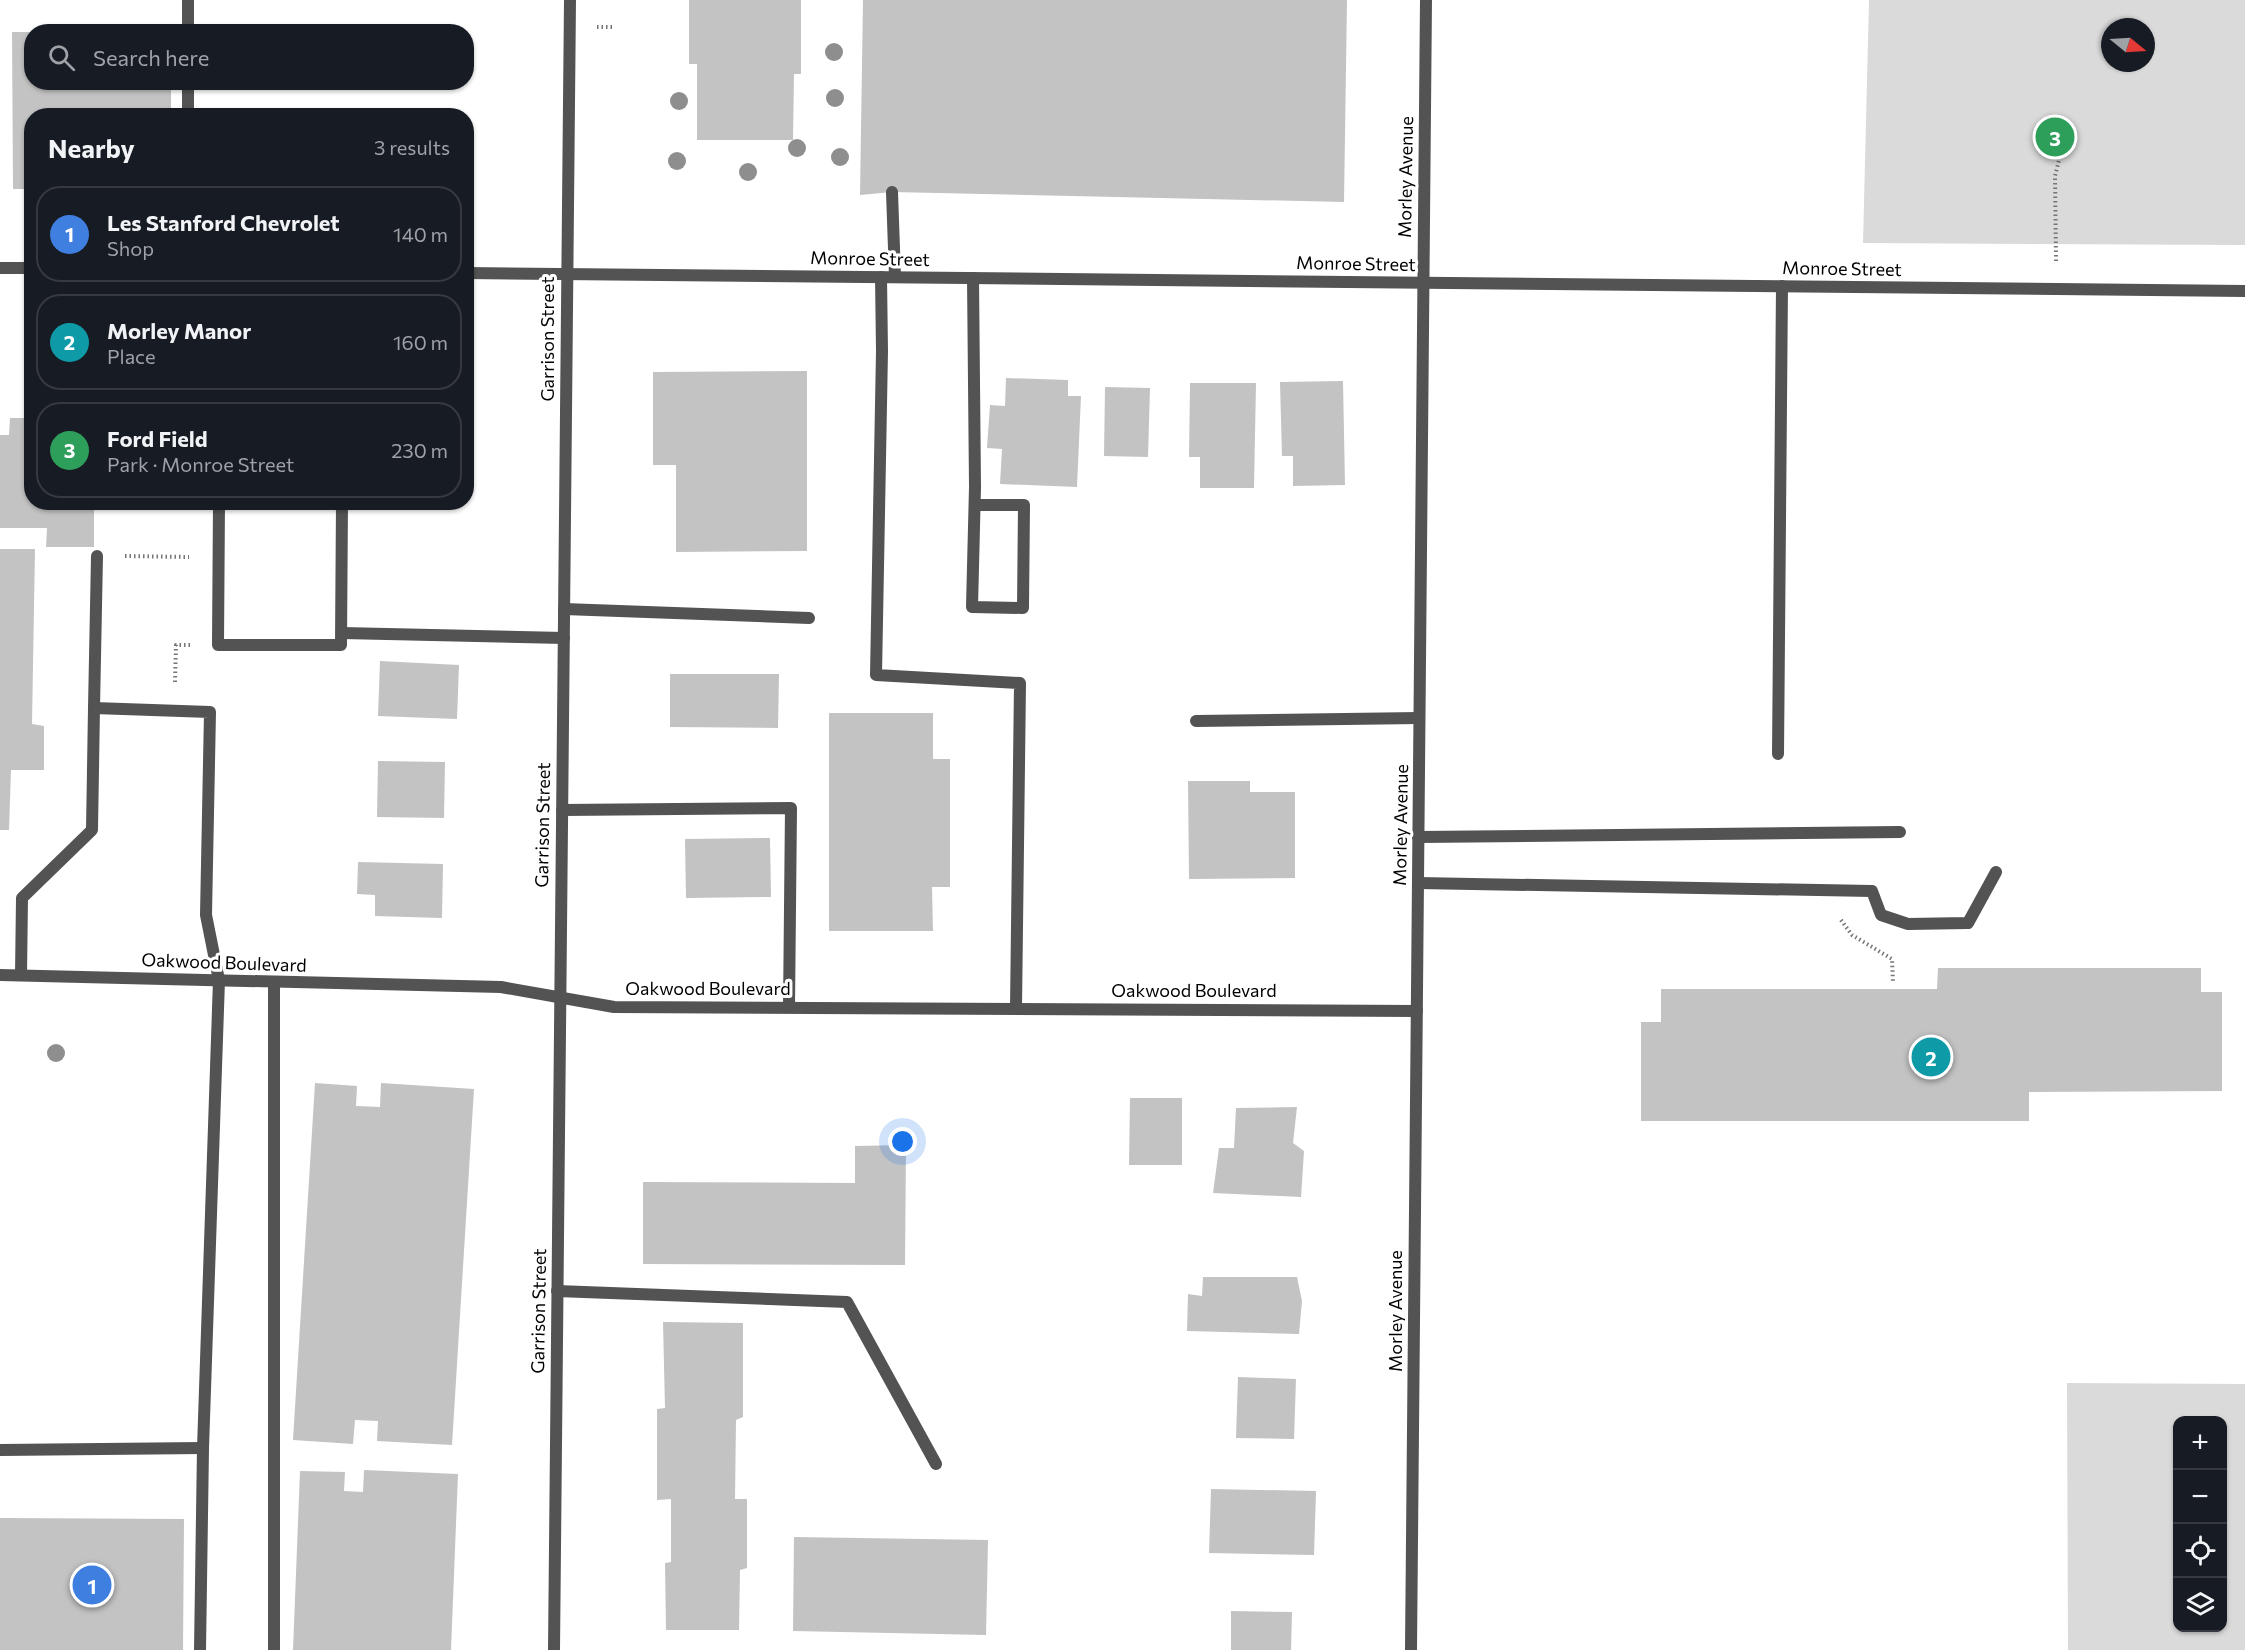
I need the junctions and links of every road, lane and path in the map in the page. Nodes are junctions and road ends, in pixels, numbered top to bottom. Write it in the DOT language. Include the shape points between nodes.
graph roads {
  1 [pos="188,0"];
  2 [pos="570,0"];
  3 [pos="1426,0"];
  4 [pos="188,24"];
  5 [pos="188,90"];
  6 [pos="188,108"];
  7 [pos="2068,125"];
  8 [pos="892,192"];
  9 [pos="0,268"];
  10 [pos="24,268"];
  11 [pos="474,273"];
  12 [pos="567,274"];
  13 [pos="881,277"];
  14 [pos="895,277"];
  15 [pos="973,278"];
  16 [pos="1423,282"];
  17 [pos="1782,286"];
  18 [pos="2056,289"];
  19 [pos="2245,291"];
  20 [pos="975,505"];
  21 [pos="219,510"];
  22 [pos="342,510"];
  23 [pos="97,556"];
  24 [pos="137,556"];
  25 [pos="175,556"];
  26 [pos="564,609"];
  27 [pos="809,618"];
  28 [pos="342,633"];
  29 [pos="564,638"];
  30 [pos="176,645"];
  31 [pos="175,681"];
  32 [pos="94,708"];
  33 [pos="1419,718"];
  34 [pos="1196,721"];
  35 [pos="1778,754"];
  36 [pos="562,810"];
  37 [pos="1900,832"];
  38 [pos="1419,837"];
  39 [pos="1996,872"];
  40 [pos="1418,883"];
  41 [pos="0,975"];
  42 [pos="21,975"];
  43 [pos="219,980"];
  44 [pos="274,983"];
  45 [pos="560,997"];
  46 [pos="789,1007"];
  47 [pos="1016,1008"];
  48 [pos="1417,1011"];
  49 [pos="557,1291"];
  50 [pos="203,1448"];
  51 [pos="0,1450"];
  52 [pos="936,1464"];
  53 [pos="200,1650"];
  54 [pos="274,1650"];
  55 [pos="554,1650"];
  56 [pos="1411,1650"];
  1 -- 4 [label="street"];
  2 -- 12 [label="street, Garrison Street"];
  3 -- 16 [label="street, Morley Avenue"];
  5 -- 6 [label="street"];
  7 -- 18 [label="path" via="2055,176"];
  8 -- 14 [label="street"];
  9 -- 10 [label="street"];
  11 -- 12 [label="street, Monroe Street"];
  12 -- 13 [label="street, Monroe Street"];
  12 -- 26 [label="street, Garrison Street"];
  13 -- 14 [label="street, Monroe Street"];
  13 -- 47 [label="street" via="876,675 1020,683"];
  14 -- 15 [label="street, Monroe Street"];
  15 -- 16 [label="street, Monroe Street"];
  15 -- 20 [label="street"];
  16 -- 17 [label="street, Monroe Street"];
  16 -- 33 [label="street, Morley Avenue"];
  17 -- 18 [label="street, Monroe Street"];
  17 -- 35 [label="street"];
  18 -- 19 [label="street, Monroe Street"];
  20 -- 20 [label="street" via="972,607 1023,608 1024,505"];
  21 -- 28 [label="street" via="218,645 341,645"];
  22 -- 28 [label="street"];
  23 -- 32 [label="street"];
  24 -- 25 [label="path"];
  26 -- 27 [label="street"];
  26 -- 29 [label="street, Garrison Street"];
  28 -- 29 [label="street"];
  29 -- 36 [label="street, Garrison Street"];
  30 -- 31 [label="path"];
  32 -- 42 [label="street" via="92,830 22,898"];
  32 -- 43 [label="street" via="210,712 206,915"];
  33 -- 34 [label="street"];
  33 -- 38 [label="street, Morley Avenue"];
  36 -- 45 [label="street, Garrison Street"];
  36 -- 46 [label="street" via="791,808"];
  37 -- 38 [label="street"];
  38 -- 40 [label="street, Morley Avenue"];
  39 -- 40 [label="street" via="1968,923 1908,924 1881,915 1872,891"];
  40 -- 48 [label="street, Morley Avenue"];
  41 -- 42 [label="street, Oakwood Boulevard"];
  42 -- 43 [label="street, Oakwood Boulevard"];
  43 -- 44 [label="street, Oakwood Boulevard"];
  43 -- 50 [label="street"];
  44 -- 45 [label="street, Oakwood Boulevard" via="501,987"];
  44 -- 54 [label="street"];
  45 -- 46 [label="street, Oakwood Boulevard" via="614,1006"];
  45 -- 49 [label="street, Garrison Street"];
  46 -- 47 [label="street, Oakwood Boulevard"];
  47 -- 48 [label="street, Oakwood Boulevard"];
  48 -- 56 [label="street, Morley Avenue"];
  49 -- 52 [label="street" via="847,1302"];
  49 -- 55 [label="street, Garrison Street"];
  50 -- 51 [label="street"];
  50 -- 53 [label="street"];
}
